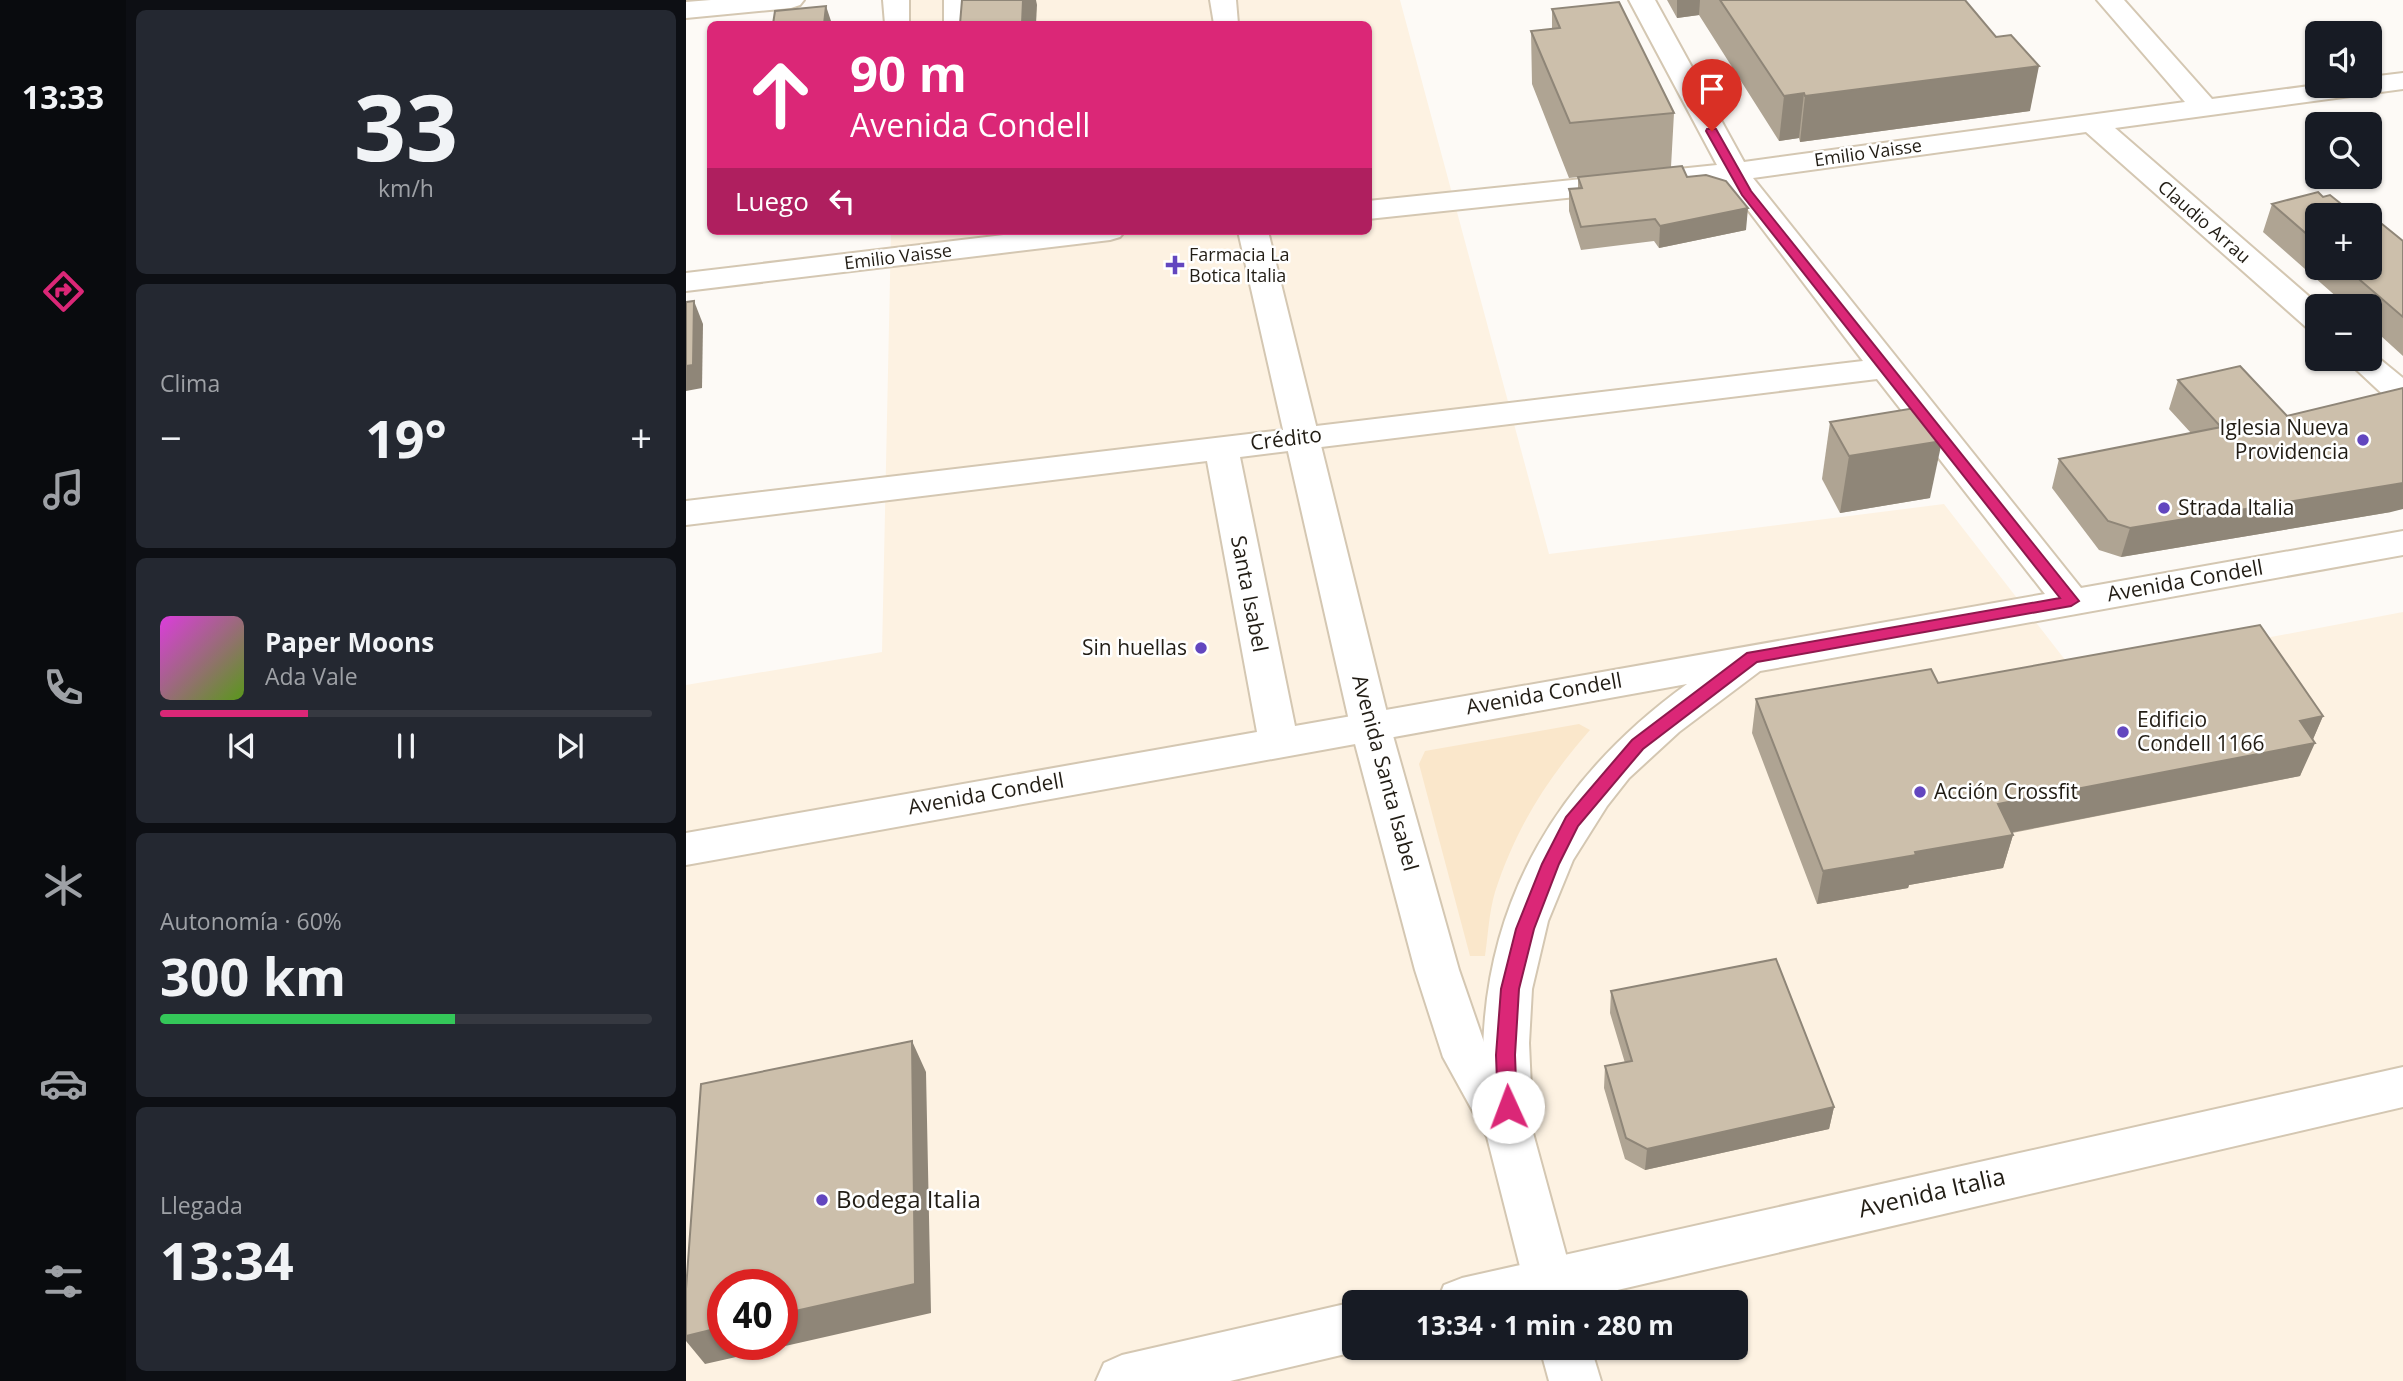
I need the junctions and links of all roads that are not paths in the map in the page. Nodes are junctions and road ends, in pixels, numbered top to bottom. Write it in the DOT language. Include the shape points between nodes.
graph roads {
  1 [pos="781,0"];
  2 [pos="895,0"];
  3 [pos="957,0"];
  4 [pos="1223,0"];
  5 [pos="1643,0"];
  6 [pos="2110,0"];
  7 [pos="686,10"];
  8 [pos="726,15"];
  9 [pos="898,21"];
  10 [pos="956,21"];
  11 [pos="1226,21"];
  12 [pos="2403,81"];
  13 [pos="2382,83"];
  14 [pos="2305,94"];
  15 [pos="2205,108"];
  16 [pos="2092,123"];
  17 [pos="1733,172"];
  18 [pos="1372,210"];
  19 [pos="1077,235"];
  20 [pos="1254,235"];
  21 [pos="686,282"];
  22 [pos="2305,309"];
  23 [pos="1887,368"];
  24 [pos="2375,371"];
  25 [pos="2403,395"];
  26 [pos="1304,438"];
  27 [pos="1221,447"];
  28 [pos="686,513"];
  29 [pos="2403,543"];
  30 [pos="2071,601"];
  31 [pos="1753,657"];
  32 [pos="1370,725"];
  33 [pos="1278,741"];
  34 [pos="686,849"];
  35 [pos="2403,1087"];
  36 [pos="1509,1133"];
  37 [pos="1550,1290"];
  38 [pos="1559,1290"];
  39 [pos="1342,1330"];
  40 [pos="1569,1360"];
  41 [pos="1122,1381"];
  42 [pos="1575,1381"];
  1 -- 8 [label="street"];
  2 -- 9 [label="street"];
  3 -- 10 [label="street"];
  4 -- 11 [label="street"];
  5 -- 17 [label="street"];
  6 -- 15 [label="street"];
  7 -- 8 [label="street"];
  12 -- 13 [label="street, Emilio Vaisse"];
  14 -- 15 [label="street, Emilio Vaisse"];
  15 -- 16 [label="street, Emilio Vaisse"];
  16 -- 17 [label="street, Emilio Vaisse"];
  16 -- 22 [label="street, Claudio Arrau"];
  17 -- 18 [label="street, Emilio Vaisse"];
  17 -- 23 [label="street"];
  19 -- 21 [label="street, Emilio Vaisse"];
  20 -- 26 [label="street, Avenida Santa Isabel"];
  23 -- 26 [label="street, Crédito"];
  23 -- 30 [label="street"];
  24 -- 25 [label="street"];
  26 -- 27 [label="street, Crédito"];
  26 -- 32 [label="street, Avenida Santa Isabel"];
  27 -- 28 [label="street, Crédito"];
  27 -- 33 [label="street, Santa Isabel"];
  29 -- 30 [label="street, Avenida Condell"];
  30 -- 31 [label="street, Avenida Condell"];
  31 -- 32 [label="street, Avenida Condell"];
  31 -- 36 [label="street" via="1637,745 1572,822 1525,929 1510,989 1506,1055"];
  32 -- 33 [label="street, Avenida Condell"];
  32 -- 36 [label="street, Avenida Santa Isabel" via="1437,970 1466,1057"];
  33 -- 34 [label="street, Avenida Condell"];
  35 -- 38 [label="street, Avenida Italia"];
  36 -- 37 [label="street, Avenida Santa Isabel"];
  39 -- 41 [label="street"];
  40 -- 42 [label="street"];
}
